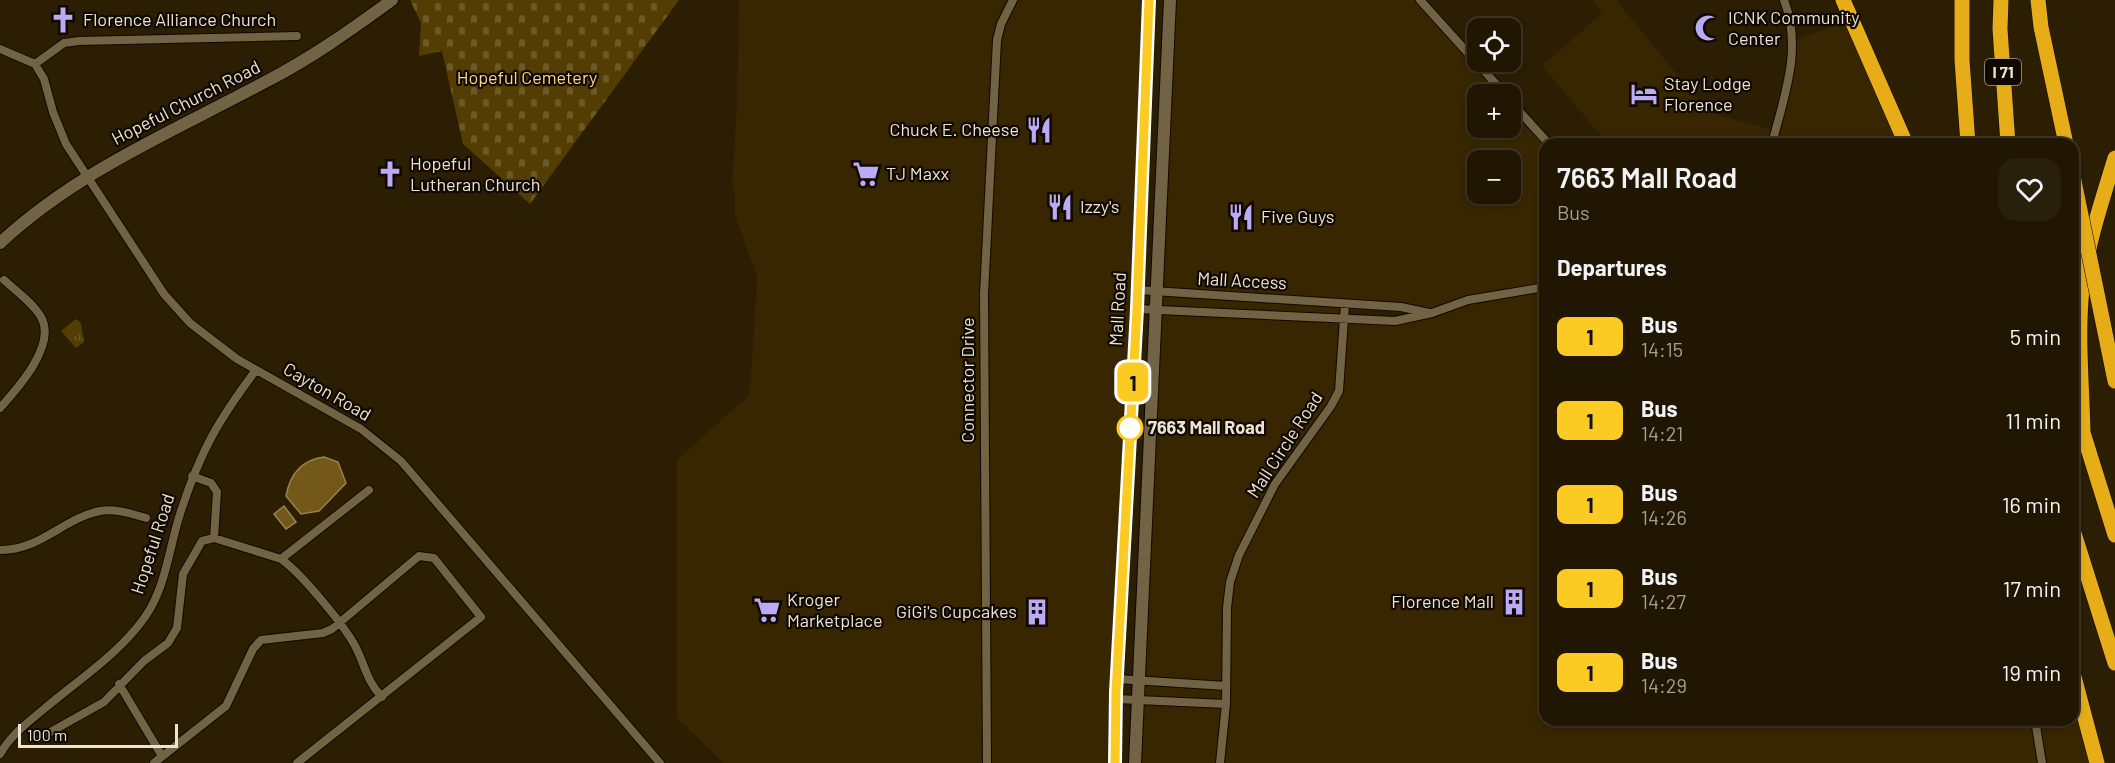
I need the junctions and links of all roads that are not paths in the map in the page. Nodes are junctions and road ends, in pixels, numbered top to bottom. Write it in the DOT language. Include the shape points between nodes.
graph roads {
  1 [pos="392,0"];
  2 [pos="1013,0"];
  3 [pos="1149,0"];
  4 [pos="1170,0"];
  5 [pos="1420,0"];
  6 [pos="1784,0"];
  7 [pos="1843,0"];
  8 [pos="1962,0"];
  9 [pos="2001,0"];
  10 [pos="2038,0"];
  11 [pos="297,36"];
  12 [pos="0,50"];
  13 [pos="35,64"];
  14 [pos="1495,84"];
  15 [pos="1521,113"];
  16 [pos="1544,138"];
  17 [pos="1773,138"];
  18 [pos="1903,138"];
  19 [pos="1968,138"];
  20 [pos="2008,138"];
  21 [pos="2065,138"];
  22 [pos="2115,158"];
  23 [pos="87,176"];
  24 [pos="2079,205"];
  25 [pos="0,243"];
  26 [pos="4,280"];
  27 [pos="1539,288"];
  28 [pos="1138,290"];
  29 [pos="1158,291"];
  30 [pos="1345,304"];
  31 [pos="1137,309"];
  32 [pos="1157,310"];
  33 [pos="1432,314"];
  34 [pos="1344,319"];
  35 [pos="256,370"];
  36 [pos="2115,381"];
  37 [pos="0,408"];
  38 [pos="2079,420"];
  39 [pos="2083,432"];
  40 [pos="192,476"];
  41 [pos="369,490"];
  42 [pos="146,518"];
  43 [pos="2115,535"];
  44 [pos="214,538"];
  45 [pos="2079,549"];
  46 [pos="0,550"];
  47 [pos="281,559"];
  48 [pos="338,623"];
  49 [pos="2115,663"];
  50 [pos="1117,679"];
  51 [pos="1139,681"];
  52 [pos="119,684"];
  53 [pos="1226,686"];
  54 [pos="2079,696"];
  55 [pos="382,697"];
  56 [pos="1116,699"];
  57 [pos="1138,700"];
  58 [pos="1226,704"];
  59 [pos="2036,726"];
  60 [pos="38,739"];
  61 [pos="0,754"];
  62 [pos="162,756"];
  63 [pos="154,763"];
  64 [pos="297,763"];
  65 [pos="660,763"];
  66 [pos="987,763"];
  67 [pos="1115,763"];
  68 [pos="1135,763"];
  69 [pos="1220,763"];
  70 [pos="2043,763"];
  71 [pos="2097,763"];
  1 -- 23 [label="main road, Hopeful Church Road" via="296,65"];
  2 -- 66 [label="street, Connector Drive" via="997,40 984,294"];
  3 -- 28 [label="main road, Mall Road"];
  4 -- 29 [label="main road"];
  5 -- 14 [label="street"];
  6 -- 17 [label="street" via="1794,54"];
  7 -- 18 [label="highway"];
  8 -- 19 [label="highway, I 71"];
  9 -- 20 [label="highway, I 71"];
  10 -- 21 [label="highway"];
  11 -- 13 [label="street" via="79,41 64,43"];
  12 -- 13 [label="street"];
  13 -- 23 [label="street, Cayton Road" via="66,144"];
  15 -- 16 [label="street"];
  22 -- 39 [label="highway" via="2100,205 2083,287"];
  23 -- 25 [label="main road, Hopeful Church Road"];
  23 -- 35 [label="street, Cayton Road" via="178,310 215,345"];
  24 -- 36 [label="highway, bridge"];
  26 -- 37 [label="street" via="39,314 45,336 27,375"];
  27 -- 33 [label="street" via="1468,300"];
  28 -- 29 [label="street, Mall Access"];
  28 -- 31 [label="main road, Mall Road"];
  29 -- 30 [label="street, Mall Access"];
  29 -- 32 [label="main road"];
  30 -- 33 [label="street" via="1401,307"];
  30 -- 34 [label="street, Mall Circle Road"];
  31 -- 32 [label="street, Mall Access"];
  31 -- 50 [label="main road, Mall Road"];
  32 -- 34 [label="street, Mall Access"];
  32 -- 51 [label="main road"];
  33 -- 34 [label="street" via="1395,321"];
  34 -- 53 [label="street, Mall Circle Road" via="1339,391 1275,484 1233,573 1227,608"];
  35 -- 40 [label="street, Hopeful Road" via="220,418"];
  35 -- 65 [label="street, Cayton Road" via="361,429 401,461"];
  38 -- 39 [label="highway"];
  39 -- 43 [label="highway"];
  40 -- 44 [label="street" via="211,483 217,492"];
  40 -- 61 [label="street, Hopeful Road" via="161,584 146,616 126,641 19,729"];
  41 -- 47 [label="street"];
  42 -- 46 [label="street" via="120,511 87,514 26,546"];
  44 -- 47 [label="street"];
  44 -- 52 [label="street" via="199,544 183,574 177,628 168,643"];
  45 -- 49 [label="highway"];
  47 -- 48 [label="street" via="297,570"];
  48 -- 55 [label="street" via="353,642 365,674"];
  48 -- 55 [label="street" via="419,556 434,558 481,617"];
  48 -- 62 [label="street" via="323,633 261,640 226,706"];
  50 -- 51 [label="street"];
  50 -- 56 [label="main road, Mall Road"];
  51 -- 53 [label="street"];
  51 -- 57 [label="main road"];
  52 -- 60 [label="street" via="104,702"];
  52 -- 62 [label="street"];
  53 -- 58 [label="street, Mall Circle Road"];
  54 -- 71 [label="highway"];
  55 -- 64 [label="street"];
  56 -- 57 [label="street"];
  56 -- 67 [label="main road, Mall Road"];
  57 -- 58 [label="street"];
  57 -- 68 [label="main road"];
  58 -- 69 [label="street, Mall Circle Road"];
  59 -- 70 [label="street"];
  62 -- 63 [label="street"];
}
